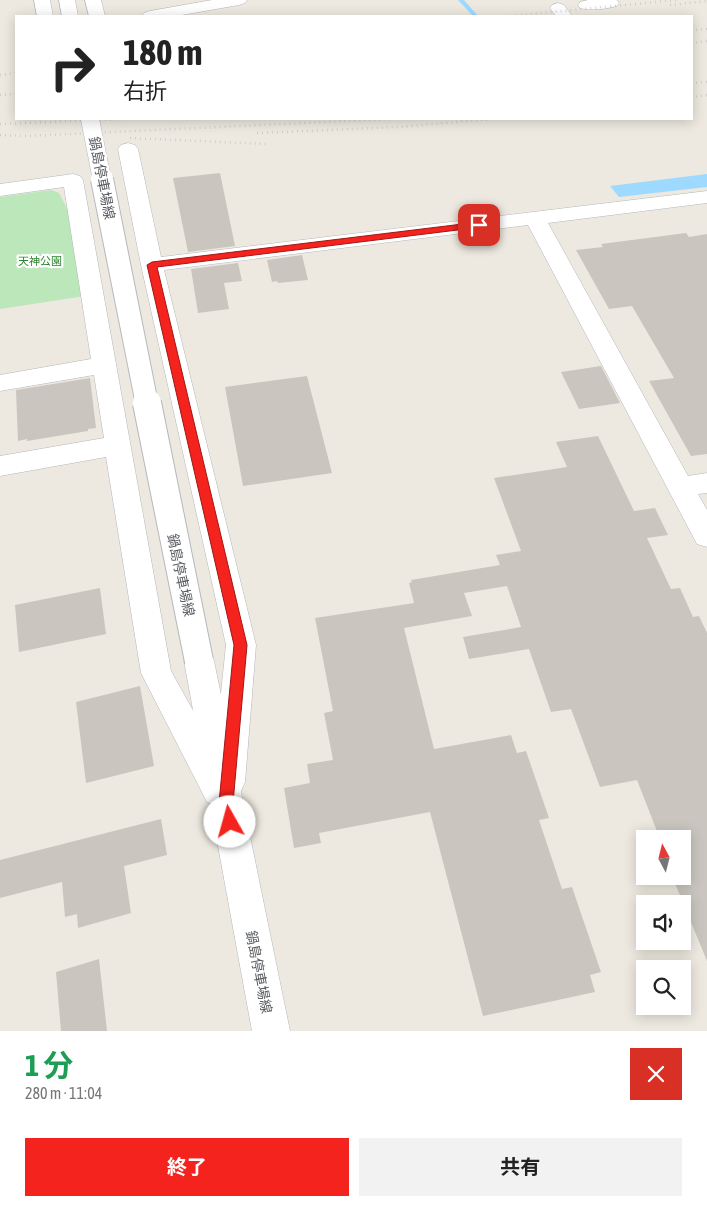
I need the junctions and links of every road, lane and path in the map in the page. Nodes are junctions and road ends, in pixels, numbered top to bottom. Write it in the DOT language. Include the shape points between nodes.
graph roads {
  1 [pos="42,0"];
  2 [pos="67,0"];
  3 [pos="93,0"];
  4 [pos="239,0"];
  5 [pos="609,0"];
  6 [pos="586,5"];
  7 [pos="45,15"];
  8 [pos="70,15"];
  9 [pos="97,15"];
  10 [pos="156,15"];
  11 [pos="90,120"];
  12 [pos="128,149"];
  13 [pos="0,190"];
  14 [pos="707,197"];
  15 [pos="535,218"];
  16 [pos="152,265"];
  17 [pos="105,365"];
  18 [pos="0,383"];
  19 [pos="119,444"];
  20 [pos="0,466"];
  21 [pos="707,483"];
  22 [pos="680,487"];
  23 [pos="707,536"];
  24 [pos="226,803"];
  25 [pos="271,1031"];
  1 -- 7 [label="street"];
  2 -- 8 [label="street"];
  3 -- 9 [label="street"];
  4 -- 10 [label="street"];
  5 -- 6 [label="street" via="611,3"];
  11 -- 24 [label="street, 鍋島停車場線, bridge"];
  12 -- 16 [label="street"];
  13 -- 17 [label="street" via="73,180"];
  14 -- 15 [label="street"];
  15 -- 16 [label="street"];
  15 -- 22 [label="street"];
  16 -- 24 [label="street" via="240,645"];
  17 -- 18 [label="street"];
  17 -- 19 [label="street"];
  19 -- 20 [label="street"];
  19 -- 24 [label="street" via="156,673"];
  21 -- 22 [label="street"];
  22 -- 23 [label="street"];
  24 -- 25 [label="street, 鍋島停車場線"];
}
